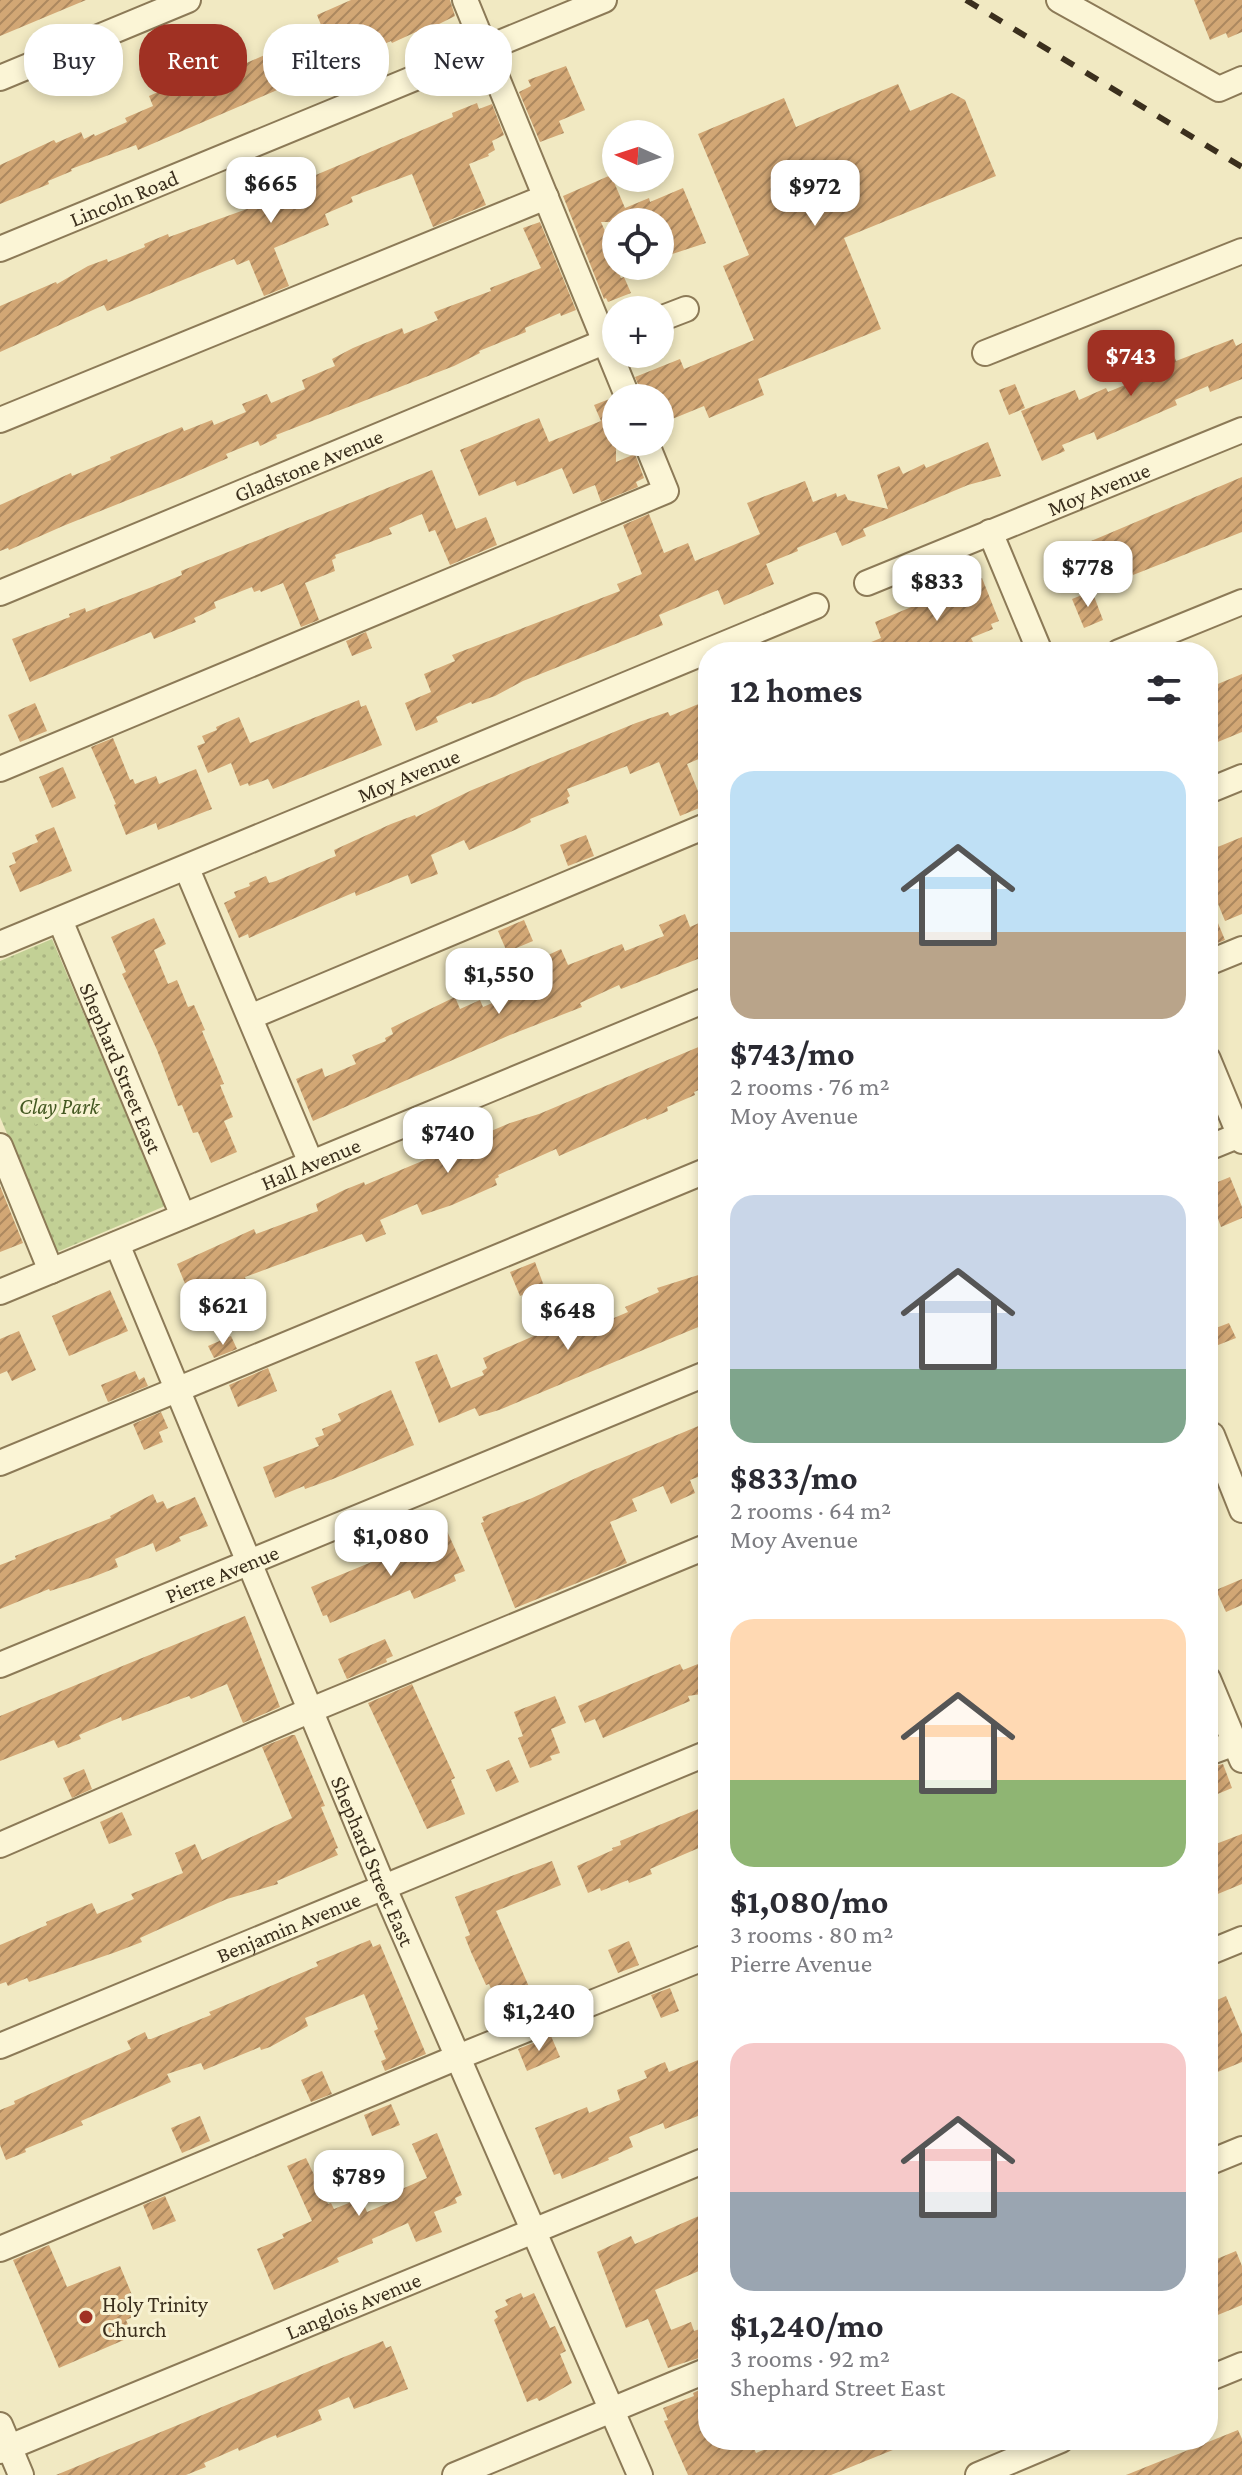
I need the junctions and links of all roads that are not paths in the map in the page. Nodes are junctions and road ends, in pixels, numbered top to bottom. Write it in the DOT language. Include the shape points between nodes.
graph roads {
  1 [pos="188,0"];
  2 [pos="465,0"];
  3 [pos="604,0"];
  4 [pos="1059,0"];
  5 [pos="475,24"];
  6 [pos="512,38"];
  7 [pos="0,78"];
  8 [pos="1242,79"];
  9 [pos="405,82"];
  10 [pos="504,96"];
  11 [pos="546,197"];
  12 [pos="0,249"];
  13 [pos="1242,251"];
  14 [pos="686,309"];
  15 [pos="674,314"];
  16 [pos="602,321"];
  17 [pos="602,342"];
  18 [pos="985,353"];
  19 [pos="0,420"];
  20 [pos="1242,430"];
  21 [pos="652,456"];
  22 [pos="990,532"];
  23 [pos="867,583"];
  24 [pos="0,593"];
  25 [pos="1242,602"];
  26 [pos="816,606"];
  27 [pos="730,642"];
  28 [pos="1036,642"];
  29 [pos="1144,642"];
  30 [pos="698,655"];
  31 [pos="0,769"];
  32 [pos="1242,777"];
  33 [pos="1218,787"];
  34 [pos="698,829"];
  35 [pos="187,869"];
  36 [pos="60,920"];
  37 [pos="0,944"];
  38 [pos="1242,949"];
  39 [pos="1218,959"];
  40 [pos="698,1003"];
  41 [pos="250,1017"];
  42 [pos="1218,1083"];
  43 [pos="1241,1137"];
  44 [pos="1218,1145"];
  45 [pos="0,1146"];
  46 [pos="311,1163"];
  47 [pos="698,1174"];
  48 [pos="183,1216"];
  49 [pos="117,1244"];
  50 [pos="51,1271"];
  51 [pos="0,1292"];
  52 [pos="698,1377"];
  53 [pos="178,1389"];
  54 [pos="1218,1450"];
  55 [pos="0,1463"];
  56 [pos="1242,1510"];
  57 [pos="698,1550"];
  58 [pos="249,1562"];
  59 [pos="0,1665"];
  60 [pos="1218,1703"];
  61 [pos="311,1710"];
  62 [pos="1238,1751"];
  63 [pos="1218,1752"];
  64 [pos="698,1757"];
  65 [pos="0,1845"];
  66 [pos="384,1888"];
  67 [pos="1242,1939"];
  68 [pos="1218,1949"];
  69 [pos="698,1960"];
  70 [pos="0,2046"];
  71 [pos="458,2057"];
  72 [pos="1242,2149"];
  73 [pos="1218,2159"];
  74 [pos="698,2163"];
  75 [pos="534,2231"];
  76 [pos="0,2249"];
  77 [pos="1242,2365"];
  78 [pos="698,2374"];
  79 [pos="1218,2375"];
  80 [pos="612,2410"];
  81 [pos="3,2441"];
  82 [pos="1037,2450"];
  83 [pos="21,2475"];
  84 [pos="455,2475"];
  85 [pos="640,2475"];
  86 [pos="978,2475"];
  1 -- 7 [label="street"];
  2 -- 5 [label="street"];
  3 -- 6 [label="street, Lincoln Road"];
  4 -- 8 [label="street" via="1219,89"];
  9 -- 12 [label="street, Lincoln Road"];
  10 -- 11 [label="street"];
  11 -- 16 [label="street"];
  11 -- 19 [label="street"];
  13 -- 18 [label="street"];
  14 -- 15 [label="street"];
  17 -- 24 [label="street, Gladstone Avenue"];
  20 -- 22 [label="street, Moy Avenue"];
  21 -- 31 [label="street" via="666,491"];
  22 -- 23 [label="street, Moy Avenue"];
  22 -- 28 [label="street"];
  25 -- 29 [label="street"];
  26 -- 27 [label="street, Moy Avenue"];
  30 -- 35 [label="street, Moy Avenue"];
  32 -- 33 [label="street"];
  34 -- 41 [label="street"];
  35 -- 36 [label="street, Moy Avenue"];
  35 -- 41 [label="street"];
  36 -- 37 [label="street, Moy Avenue"];
  36 -- 48 [label="street, Shephard Street East"];
  38 -- 39 [label="street"];
  40 -- 46 [label="street, Hall Avenue"];
  41 -- 46 [label="street"];
  42 -- 43 [label="street"];
  43 -- 44 [label="street"];
  45 -- 50 [label="street"];
  46 -- 48 [label="street, Hall Avenue"];
  47 -- 53 [label="street"];
  48 -- 49 [label="street, Hall Avenue"];
  49 -- 50 [label="street, Hall Avenue"];
  49 -- 53 [label="street, Shephard Street East"];
  50 -- 51 [label="street, Hall Avenue"];
  52 -- 58 [label="street, Pierre Avenue"];
  53 -- 55 [label="street"];
  53 -- 58 [label="street, Shephard Street East"];
  54 -- 56 [label="street"];
  57 -- 61 [label="street"];
  58 -- 59 [label="street, Pierre Avenue"];
  58 -- 61 [label="street, Shephard Street East"];
  60 -- 62 [label="street"];
  61 -- 65 [label="street"];
  61 -- 66 [label="street, Shephard Street East"];
  62 -- 63 [label="street"];
  64 -- 66 [label="street, Benjamin Avenue"];
  66 -- 70 [label="street, Benjamin Avenue"];
  66 -- 71 [label="street, Shephard Street East"];
  67 -- 68 [label="street"];
  69 -- 71 [label="street"];
  71 -- 75 [label="street, Shephard Street East"];
  71 -- 76 [label="street"];
  72 -- 73 [label="street"];
  74 -- 75 [label="street, Langlois Avenue"];
  75 -- 80 [label="street, Shephard Street East"];
  75 -- 81 [label="street, Langlois Avenue"];
  77 -- 79 [label="street"];
  78 -- 80 [label="street"];
  80 -- 84 [label="street"];
  80 -- 85 [label="street, Shephard Street East"];
  81 -- 83 [label="street"];
  82 -- 86 [label="street"];
}
